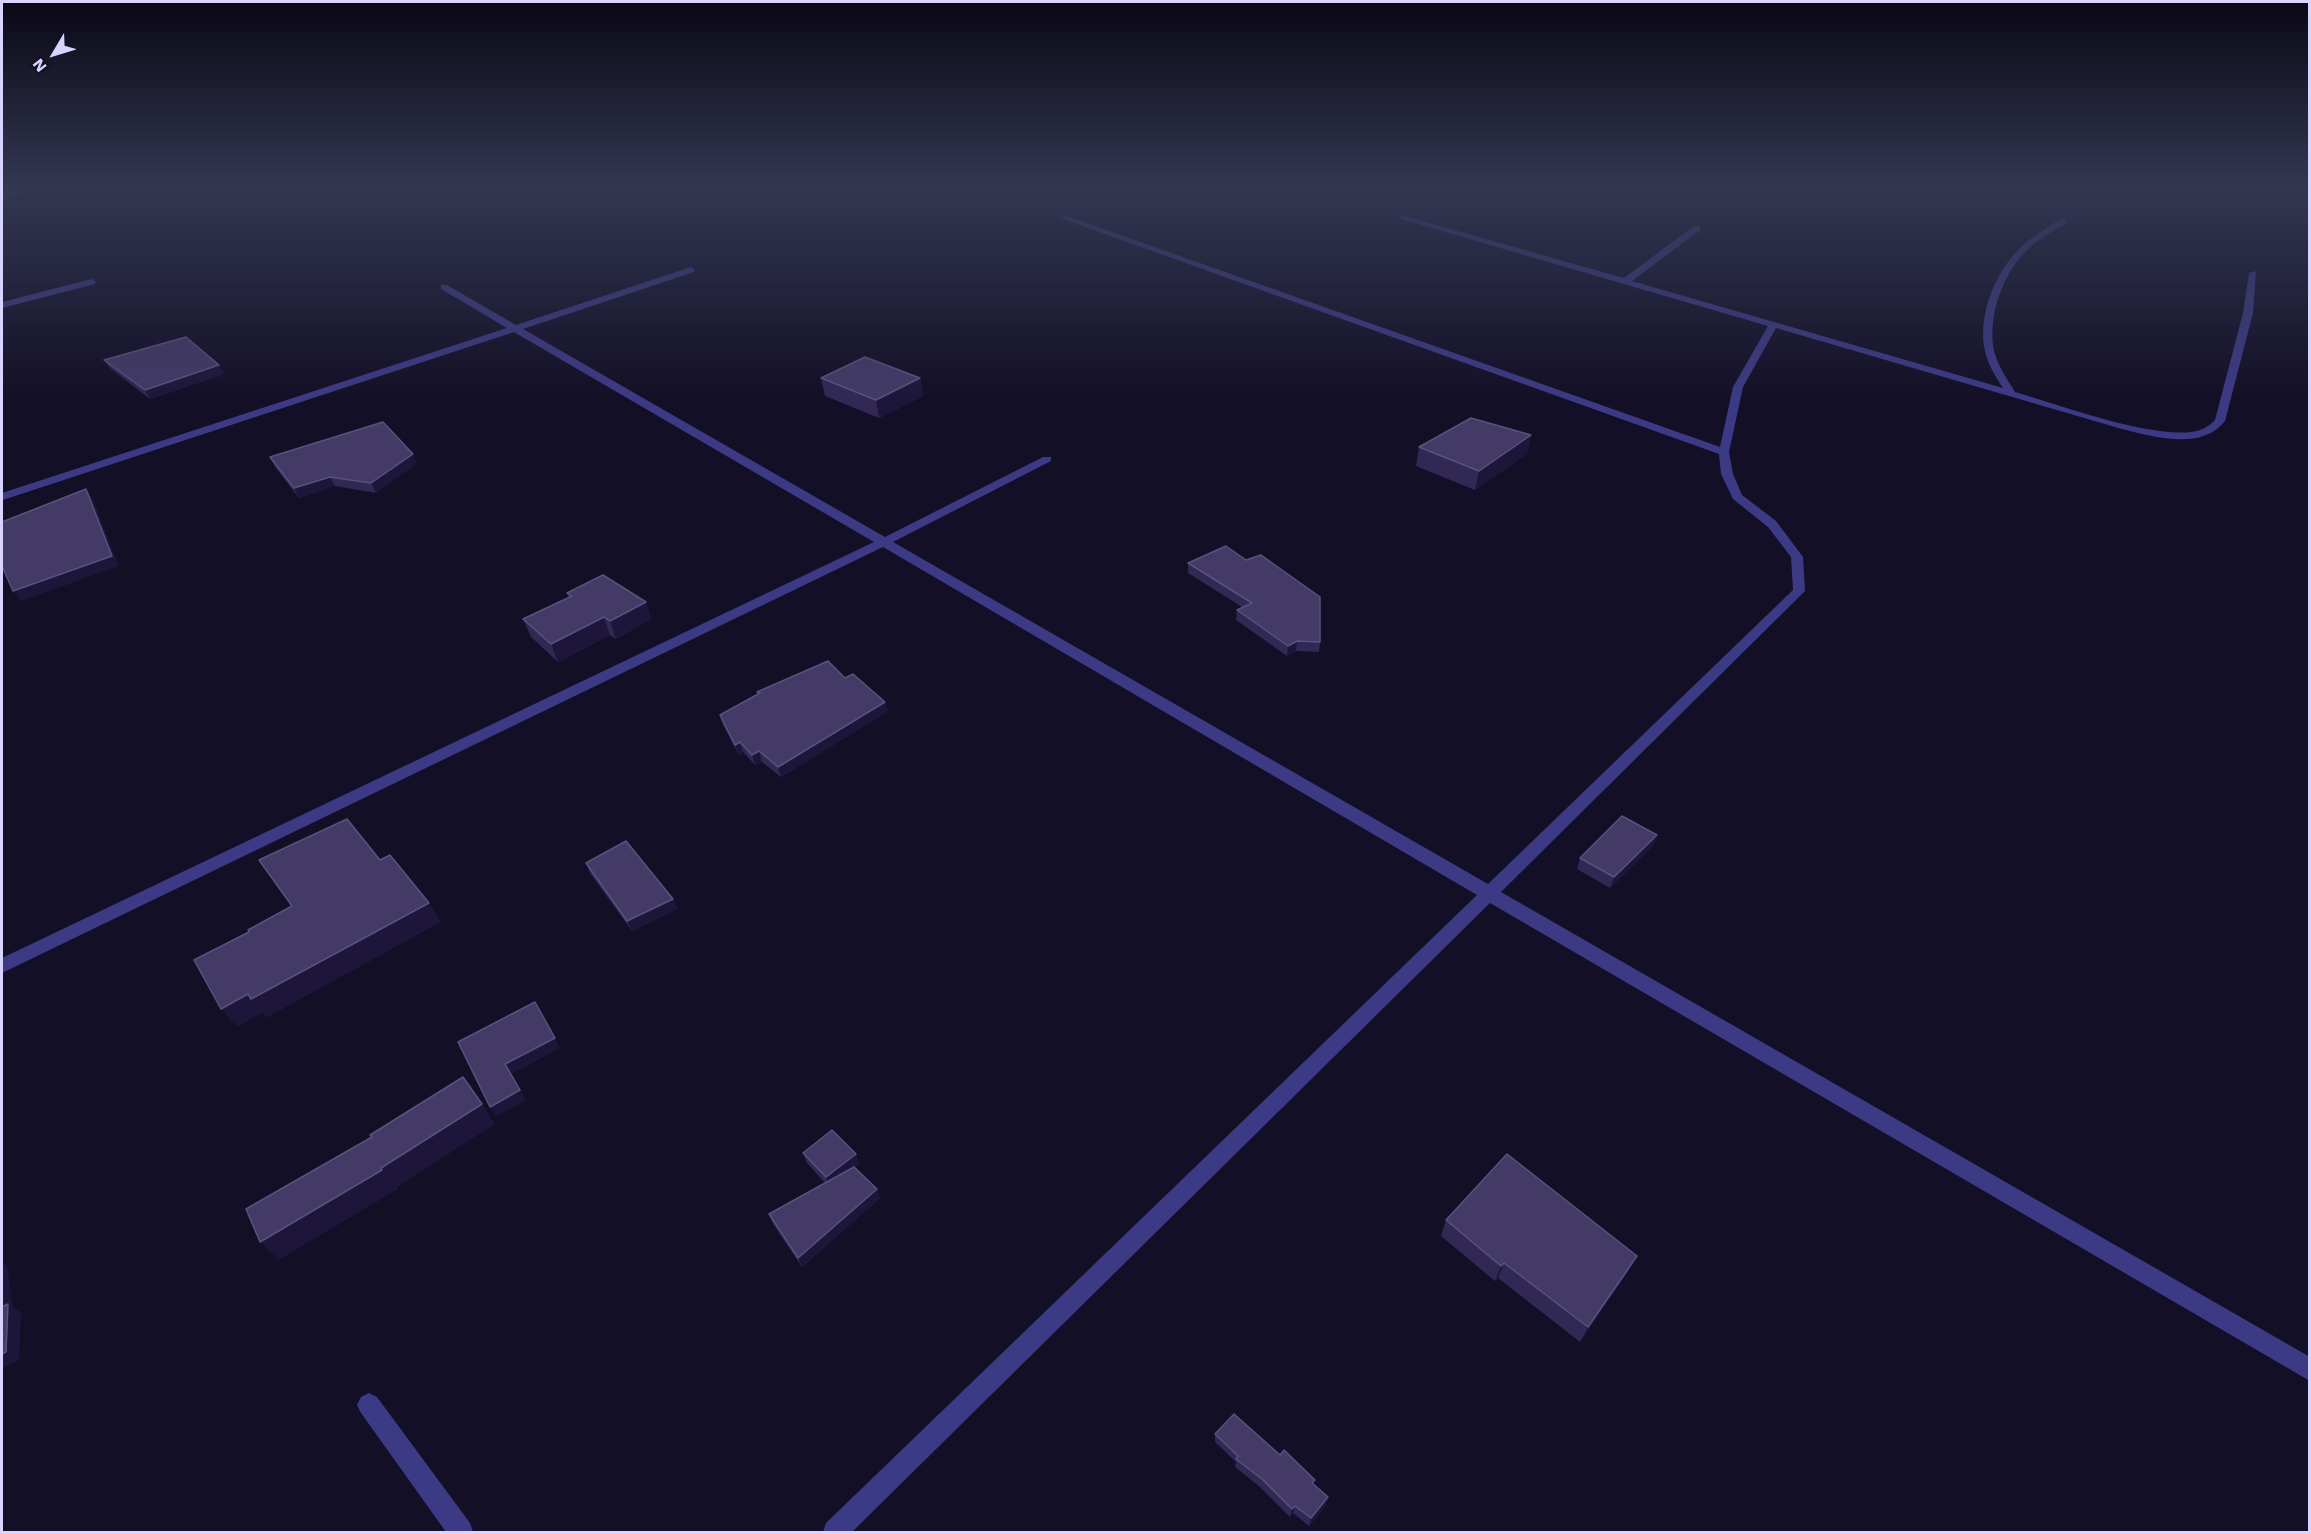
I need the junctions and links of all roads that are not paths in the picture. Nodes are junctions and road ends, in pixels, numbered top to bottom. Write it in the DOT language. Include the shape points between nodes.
graph roads {
  1 [pos="1178,259"];
  2 [pos="1551,259"];
  3 [pos="1656,259"];
  4 [pos="2016,259"];
  5 [pos="691,270"];
  6 [pos="2253,273"];
  7 [pos="1627,280"];
  8 [pos="92,282"];
  9 [pos="444,287"];
  10 [pos="2,305"];
  11 [pos="1774,324"];
  12 [pos="516,329"];
  13 [pos="2011,393"];
  14 [pos="1724,452"];
  15 [pos="1047,459"];
  16 [pos="2,496"];
  17 [pos="884,542"];
  18 [pos="1489,892"];
  19 [pos="2,966"];
  20 [pos="2310,1370"];
  21 [pos="369,1405"];
  22 [pos="461,1533"];
  23 [pos="835,1533"];
  1 -- 14 [label="street"];
  2 -- 7 [label="street"];
  3 -- 7 [label="street"];
  4 -- 13 [label="street" via="1998,291 1987,330 1996,370"];
  5 -- 12 [label="street"];
  6 -- 13 [label="street" via="2248,313 2220,421 2213,429 2199,434 2170,435 2126,427"];
  7 -- 11 [label="street"];
  8 -- 10 [label="street"];
  9 -- 12 [label="street"];
  11 -- 13 [label="street"];
  11 -- 14 [label="street" via="1738,387"];
  12 -- 16 [label="street"];
  12 -- 17 [label="street"];
  14 -- 18 [label="street" via="1727,474 1737,497 1772,524 1797,558 1799,591"];
  15 -- 17 [label="street"];
  17 -- 18 [label="street"];
  17 -- 19 [label="street"];
  18 -- 20 [label="street"];
  18 -- 23 [label="street"];
  21 -- 22 [label="street"];
}
